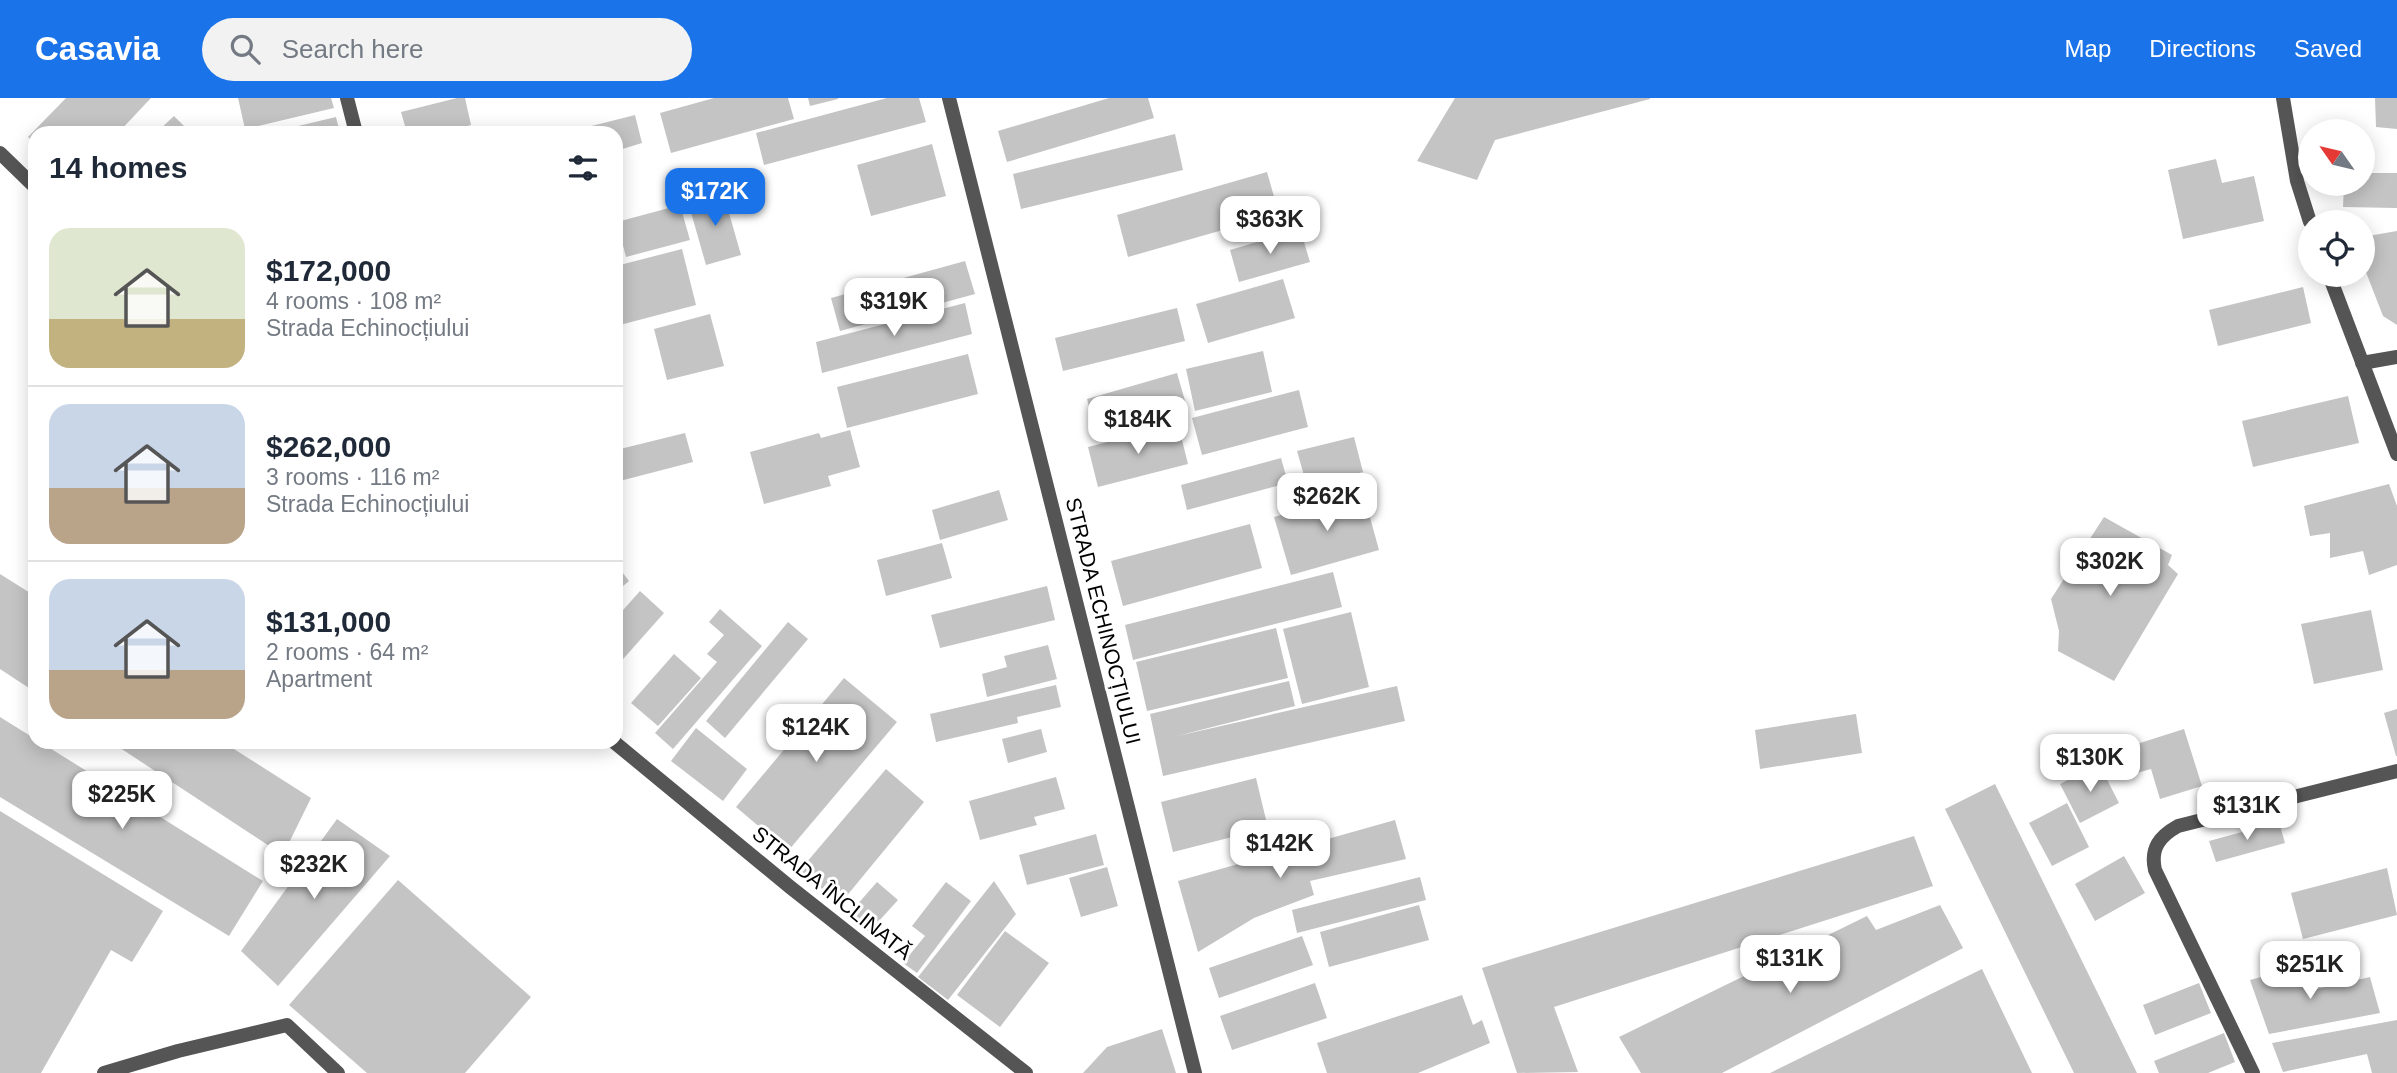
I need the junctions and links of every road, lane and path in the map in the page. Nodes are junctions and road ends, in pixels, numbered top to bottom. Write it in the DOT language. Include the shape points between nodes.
graph roads {
  1 [pos="347,98"];
  2 [pos="949,98"];
  3 [pos="2283,98"];
  4 [pos="354,126"];
  5 [pos="0,153"];
  6 [pos="28,180"];
  7 [pos="2306,210"];
  8 [pos="2334,287"];
  9 [pos="2397,357"];
  10 [pos="2362,363"];
  11 [pos="2397,454"];
  12 [pos="622,749"];
  13 [pos="2397,771"];
  14 [pos="104,1073"];
  15 [pos="338,1073"];
  16 [pos="1026,1073"];
  17 [pos="1195,1073"];
  18 [pos="2253,1073"];
  1 -- 4 [label="street"];
  2 -- 17 [label="street, STRADA ECHINOCȚIULUI"];
  3 -- 7 [label="street"];
  5 -- 6 [label="street"];
  8 -- 10 [label="street"];
  9 -- 10 [label="street"];
  10 -- 11 [label="street"];
  12 -- 16 [label="street, STRADA ÎNCLINATĂ"];
  13 -- 18 [label="street" via="2179,826 2163,835 2155,848 2155,870"];
  14 -- 15 [label="street" via="287,1026"];
}
